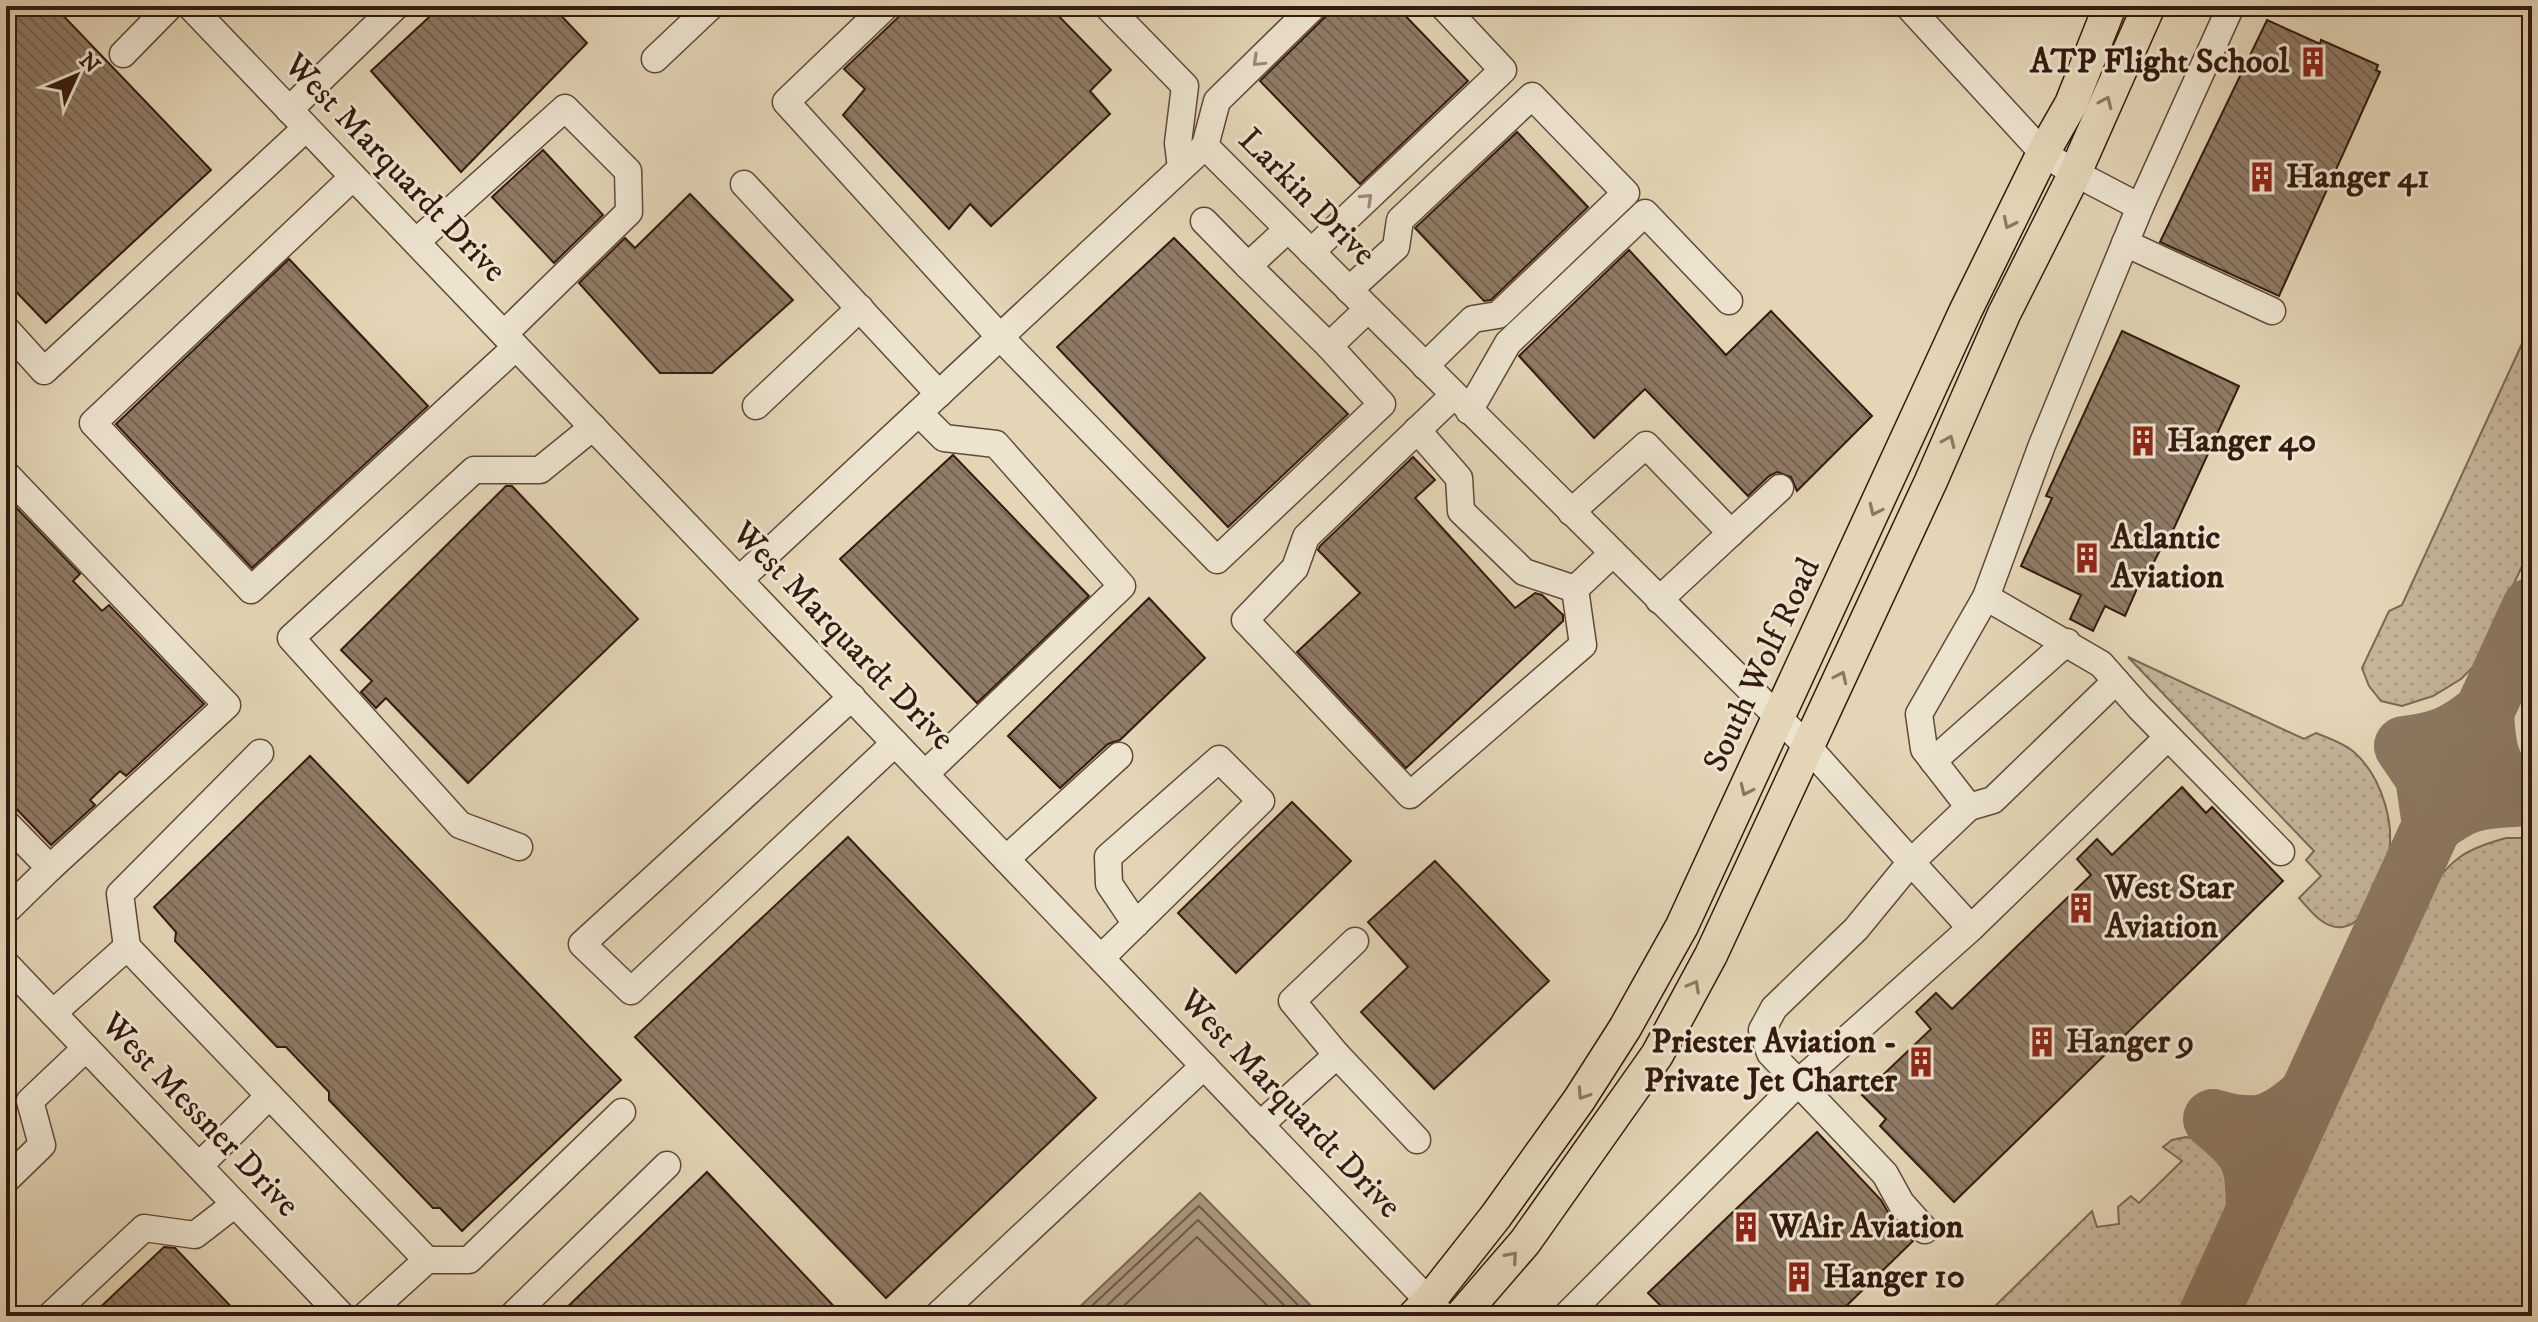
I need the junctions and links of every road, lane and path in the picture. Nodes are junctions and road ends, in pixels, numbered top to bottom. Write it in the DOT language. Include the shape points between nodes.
graph roads {
  1 [pos="170,6"];
  2 [pos="396,6"];
  3 [pos="711,6"];
  4 [pos="886,6"];
  5 [pos="1107,6"];
  6 [pos="1314,6"];
  7 [pos="1443,6"];
  8 [pos="1908,6"];
  9 [pos="2110,6"];
  10 [pos="2149,6"];
  11 [pos="2231,6"];
  12 [pos="202,10"];
  13 [pos="123,54"];
  14 [pos="655,59"];
  15 [pos="298,119"];
  16 [pos="1205,146"];
  17 [pos="2043,153"];
  18 [pos="1181,168"];
  19 [pos="2075,173"];
  20 [pos="353,177"];
  21 [pos="744,184"];
  22 [pos="2140,207"];
  23 [pos="1204,221"];
  24 [pos="1288,229"];
  25 [pos="416,242"];
  26 [pos="2125,243"];
  27 [pos="1311,252"];
  28 [pos="1248,266"];
  29 [pos="1349,290"];
  30 [pos="1729,301"];
  31 [pos="860,308"];
  32 [pos="1368,309"];
  33 [pos="2272,311"];
  34 [pos="6,329"];
  35 [pos="1000,337"];
  36 [pos="510,340"];
  37 [pos="1329,346"];
  38 [pos="1425,366"];
  39 [pos="939,394"];
  40 [pos="1462,403"];
  41 [pos="756,406"];
  42 [pos="919,413"];
  43 [pos="593,427"];
  44 [pos="1417,430"];
  45 [pos="6,474"];
  46 [pos="1780,488"];
  47 [pos="1571,512"];
  48 [pos="1731,533"];
  49 [pos="1612,554"];
  50 [pos="739,580"];
  51 [pos="1575,589"];
  52 [pos="1986,597"];
  53 [pos="1659,600"];
  54 [pos="2067,642"];
  55 [pos="2116,681"];
  56 [pos="852,697"];
  57 [pos="1779,719"];
  58 [pos="2168,737"];
  59 [pos="895,743"];
  60 [pos="1809,748"];
  61 [pos="260,753"];
  62 [pos="1119,756"];
  63 [pos="1933,761"];
  64 [pos="925,774"];
  65 [pos="1969,807"];
  66 [pos="6,823"];
  67 [pos="519,847"];
  68 [pos="2281,852"];
  69 [pos="1006,859"];
  70 [pos="1911,862"];
  71 [pos="50,868"];
  72 [pos="6,911"];
  73 [pos="1136,924"];
  74 [pos="1971,928"];
  75 [pos="1355,941"];
  76 [pos="127,947"];
  77 [pos="1101,958"];
  78 [pos="6,964"];
  79 [pos="53,1013"];
  80 [pos="86,1048"];
  81 [pos="1337,1055"];
  82 [pos="1204,1066"];
  83 [pos="1799,1082"];
  84 [pos="269,1096"];
  85 [pos="622,1112"];
  86 [pos="1260,1125"];
  87 [pos="1417,1140"];
  88 [pos="667,1165"];
  89 [pos="199,1166"];
  90 [pos="6,1180"];
  91 [pos="235,1204"];
  92 [pos="1925,1230"];
  93 [pos="427,1260"];
  94 [pos="1429,1311"];
  95 [pos="50,1316"];
  96 [pos="342,1316"];
  97 [pos="365,1316"];
  98 [pos="512,1316"];
  99 [pos="937,1316"];
  100 [pos="1461,1316"];
  101 [pos="1566,1316"];
  1 -- 13 [label="street"];
  2 -- 15 [label="street"];
  3 -- 14 [label="street"];
  4 -- 35 [label="street" via="786,102"];
  5 -- 18 [label="street" via="1185,86 1178,143"];
  6 -- 16 [label="street, one-way" via="1217,101"];
  27 -- 7 [label="street, one-way" via="1503,70"];
  8 -- 17 [label="street"];
  9 -- 17 [label="main road, South Wolf Road" via="2071,104"];
  19 -- 10 [label="main road, one-way"];
  11 -- 22 [label="street"];
  12 -- 15 [label="street, West Marquardt Drive"];
  15 -- 20 [label="street, West Marquardt Drive"];
  15 -- 34 [label="street" via="44,371"];
  16 -- 18 [label="street, Larkin Drive"];
  16 -- 24 [label="street, Larkin Drive"];
  17 -- 19 [label="street"];
  17 -- 57 [label="main road, South Wolf Road, one-way"];
  18 -- 35 [label="street, Larkin Drive"];
  19 -- 22 [label="street"];
  60 -- 19 [label="main road, one-way" via="2004,314"];
  20 -- 25 [label="street, West Marquardt Drive"];
  20 -- 36 [label="street" via="93,423 240,579 251,590"];
  21 -- 31 [label="street"];
  22 -- 26 [label="street"];
  23 -- 28 [label="street"];
  24 -- 27 [label="street, Larkin Drive"];
  24 -- 28 [label="street"];
  25 -- 36 [label="street, West Marquardt Drive"];
  25 -- 36 [label="street" via="565,108 628,171 629,212"];
  26 -- 33 [label="street"];
  26 -- 52 [label="street"];
  27 -- 29 [label="street, Larkin Drive"];
  28 -- 37 [label="street"];
  29 -- 32 [label="street, Larkin Drive"];
  29 -- 38 [label="street" via="1396,247 1400,220 1532,96 1626,193 1498,315 1473,319"];
  30 -- 40 [label="street" via="1645,213 1508,343"];
  31 -- 39 [label="street"];
  31 -- 41 [label="street"];
  32 -- 37 [label="street"];
  32 -- 38 [label="street, Larkin Drive"];
  35 -- 37 [label="street" via="1217,560 1382,404"];
  35 -- 39 [label="street, Larkin Drive"];
  36 -- 43 [label="street, West Marquardt Drive"];
  38 -- 40 [label="street, Larkin Drive"];
  39 -- 42 [label="street, Larkin Drive"];
  40 -- 44 [label="street"];
  40 -- 47 [label="street, Larkin Drive"];
  42 -- 50 [label="street, Larkin Drive"];
  42 -- 64 [label="street" via="944,438 996,444 1122,586"];
  43 -- 50 [label="street, West Marquardt Drive"];
  43 -- 67 [label="street" via="540,470 474,470 291,638 460,825"];
  44 -- 51 [label="street" via="1459,478 1461,511 1524,572"];
  44 -- 51 [label="street" via="1306,537 1295,568 1245,620 1410,795 1583,645"];
  45 -- 71 [label="street" via="227,705"];
  46 -- 48 [label="street"];
  47 -- 48 [label="street" via="1646,445"];
  47 -- 49 [label="street, Larkin Drive"];
  48 -- 53 [label="street"];
  49 -- 51 [label="street"];
  49 -- 53 [label="street, Larkin Drive"];
  50 -- 56 [label="street, West Marquardt Drive"];
  52 -- 54 [label="street"];
  52 -- 63 [label="street" via="1919,714 1924,749"];
  53 -- 57 [label="street, Larkin Drive"];
  54 -- 55 [label="street"];
  54 -- 63 [label="street"];
  55 -- 58 [label="street"];
  55 -- 65 [label="street" via="1993,800"];
  56 -- 59 [label="street, West Marquardt Drive"];
  56 -- 59 [label="street" via="582,944 631,991"];
  57 -- 60 [label="street, Larkin Drive"];
  57 -- 94 [label="main road, South Wolf Road, one-way" via="1682,926 1625,1028"];
  58 -- 68 [label="street"];
  58 -- 74 [label="street"];
  59 -- 64 [label="street, West Marquardt Drive"];
  60 -- 70 [label="street, Larkin Drive"];
  100 -- 60 [label="main road, one-way" via="1525,1242 1657,1055 1711,955"];
  61 -- 76 [label="street" via="120,894"];
  62 -- 69 [label="street"];
  63 -- 65 [label="street"];
  64 -- 69 [label="street, West Marquardt Drive"];
  65 -- 70 [label="street"];
  66 -- 71 [label="street"];
  69 -- 77 [label="street, West Marquardt Drive"];
  70 -- 74 [label="street, Larkin Drive"];
  70 -- 83 [label="street" via="1856,929 1774,1008 1762,1030 1770,1053"];
  71 -- 72 [label="street"];
  73 -- 73 [label="street" via="1261,801 1219,759 1108,857 1109,884"];
  73 -- 77 [label="street"];
  74 -- 83 [label="street"];
  75 -- 81 [label="street" via="1292,1001"];
  76 -- 79 [label="street"];
  76 -- 84 [label="street"];
  77 -- 82 [label="street, West Marquardt Drive"];
  78 -- 79 [label="street, West Messner Drive"];
  79 -- 80 [label="street, West Messner Drive"];
  80 -- 89 [label="street, West Messner Drive"];
  80 -- 90 [label="street" via="30,1101 42,1145"];
  81 -- 86 [label="street"];
  81 -- 87 [label="street"];
  82 -- 86 [label="street, West Marquardt Drive"];
  82 -- 99 [label="street"];
  83 -- 92 [label="street" via="1885,1174"];
  83 -- 101 [label="street"];
  84 -- 89 [label="street"];
  84 -- 93 [label="street"];
  85 -- 93 [label="street" via="469,1260"];
  86 -- 94 [label="street, West Marquardt Drive"];
  88 -- 98 [label="street"];
  89 -- 91 [label="street, West Messner Drive"];
  91 -- 95 [label="street" via="195,1235 144,1228"];
  91 -- 96 [label="street, West Messner Drive"];
  93 -- 97 [label="street"];
}
